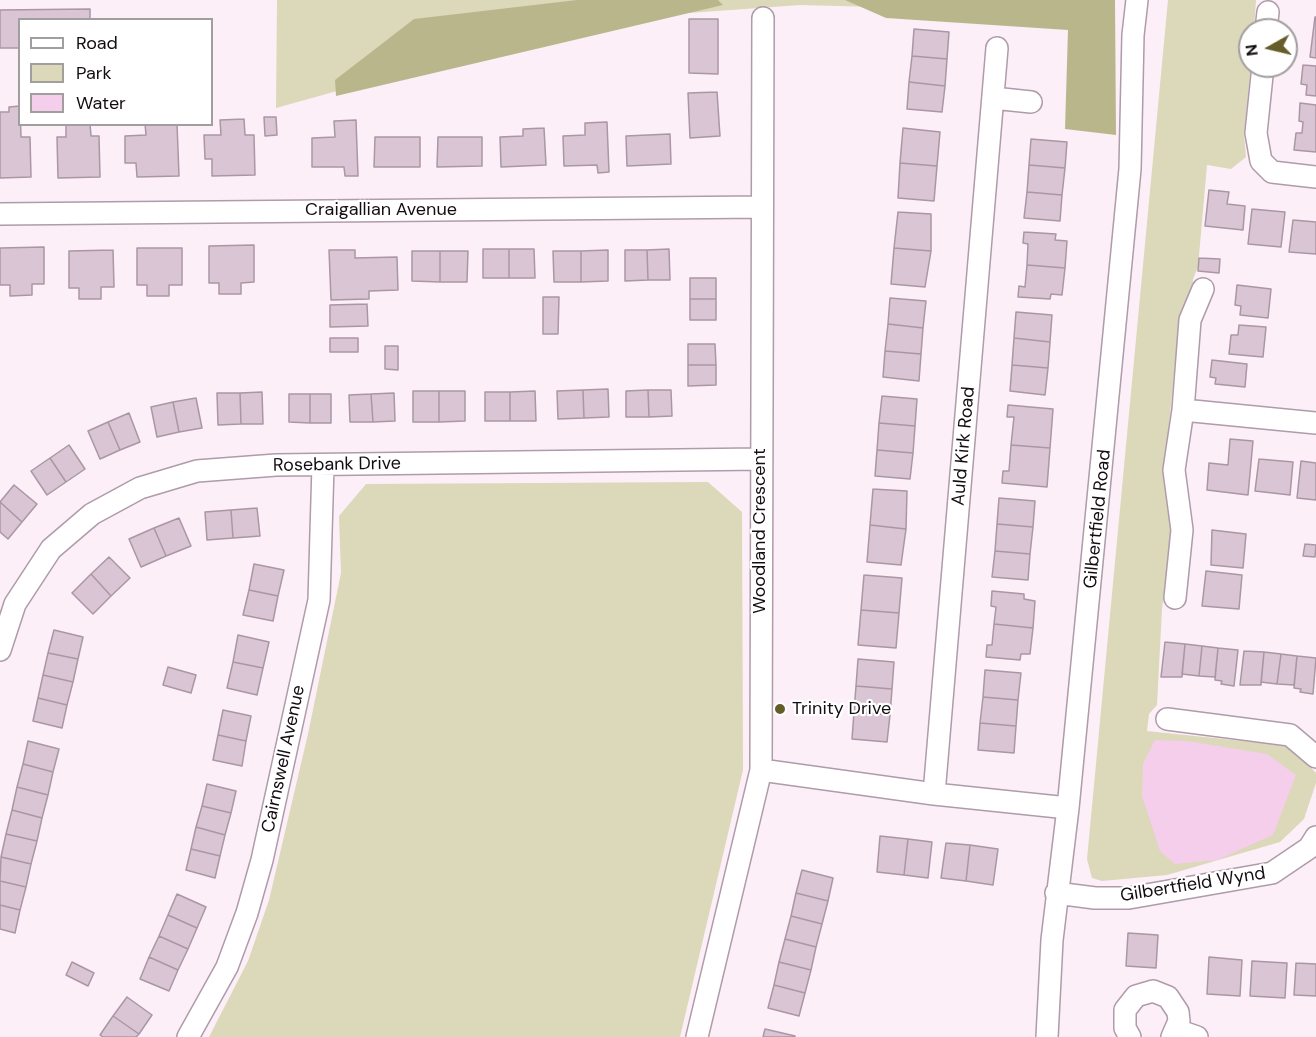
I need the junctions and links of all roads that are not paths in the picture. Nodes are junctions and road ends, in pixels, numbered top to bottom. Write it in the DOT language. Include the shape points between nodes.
graph roads {
  1 [pos="1137,0"];
  2 [pos="763,18"];
  3 [pos="997,48"];
  4 [pos="1262,78"];
  5 [pos="993,98"];
  6 [pos="1031,102"];
  7 [pos="1316,177"];
  8 [pos="762,207"];
  9 [pos="0,213"];
  10 [pos="1203,288"];
  11 [pos="1183,410"];
  12 [pos="1316,423"];
  13 [pos="760,459"];
  14 [pos="323,466"];
  15 [pos="1174,598"];
  16 [pos="0,650"];
  17 [pos="1167,719"];
  18 [pos="1316,757"];
  19 [pos="760,770"];
  20 [pos="934,794"];
  21 [pos="1068,808"];
  22 [pos="1316,837"];
  23 [pos="1056,893"];
  24 [pos="1174,1033"];
  25 [pos="188,1037"];
  26 [pos="697,1037"];
  27 [pos="1047,1037"];
  28 [pos="1130,1037"];
  29 [pos="1197,1037"];
  1 -- 21 [label="street, Gilbertfield Road" via="1130,169"];
  2 -- 8 [label="street, Woodland Crescent"];
  3 -- 5 [label="street, Auld Kirk Road"];
  4 -- 7 [label="street" via="1256,134 1261,161 1272,172"];
  5 -- 6 [label="street"];
  5 -- 20 [label="street, Auld Kirk Road"];
  8 -- 9 [label="street, Craigallian Avenue"];
  8 -- 13 [label="street, Woodland Crescent"];
  10 -- 11 [label="street" via="1190,320"];
  11 -- 12 [label="street"];
  11 -- 15 [label="street" via="1173,470 1182,530"];
  13 -- 14 [label="street, Rosebank Drive"];
  13 -- 19 [label="street, Woodland Crescent"];
  14 -- 16 [label="street, Rosebank Drive" via="198,471 140,488 92,514 51,549 15,604"];
  14 -- 25 [label="street, Cairnswell Avenue" via="319,600 262,860 227,967"];
  17 -- 18 [label="street" via="1290,735"];
  19 -- 20 [label="street"];
  19 -- 26 [label="street, Woodland Crescent"];
  20 -- 21 [label="street"];
  21 -- 23 [label="street, Gilbertfield Road"];
  22 -- 23 [label="street, Gilbertfield Wynd" via="1309,848 1272,873 1129,898"];
  23 -- 27 [label="street, Gilbertfield Road"];
  24 -- 28 [label="street" via="1178,1012 1174,1004 1161,993 1144,992 1125,1010 1125,1028"];
  24 -- 29 [label="street"];
}
